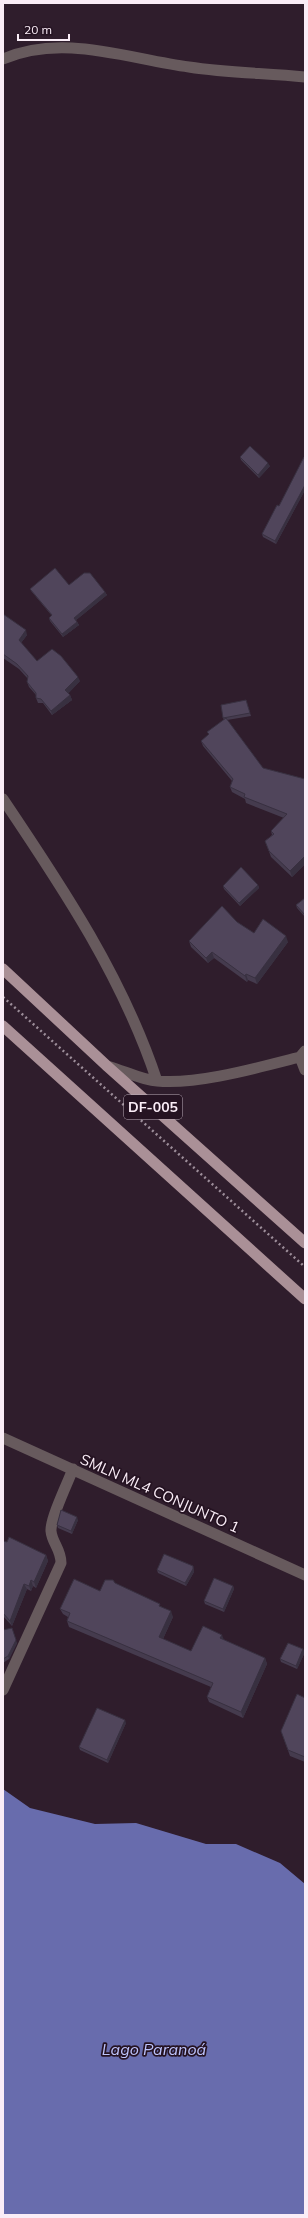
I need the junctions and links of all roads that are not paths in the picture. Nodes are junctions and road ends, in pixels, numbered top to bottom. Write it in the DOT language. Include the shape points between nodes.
graph roads {
  1 [pos="3,59"];
  2 [pos="305,77"];
  3 [pos="3,799"];
  4 [pos="3,969"];
  5 [pos="3,1026"];
  6 [pos="303,1054"];
  7 [pos="107,1066"];
  8 [pos="305,1070"];
  9 [pos="156,1081"];
  10 [pos="305,1243"];
  11 [pos="305,1299"];
  12 [pos="3,1438"];
  13 [pos="73,1469"];
  14 [pos="305,1575"];
  15 [pos="3,1690"];
  1 -- 2 [label="street" via="46,48 77,47 206,70"];
  3 -- 9 [label="street" via="62,887 117,984 144,1042"];
  4 -- 7 [label="main road, DF-005"];
  5 -- 11 [label="main road, DF-005"];
  6 -- 8 [label="street"];
  6 -- 9 [label="street" via="229,1073 186,1080"];
  7 -- 9 [label="street"];
  7 -- 10 [label="main road, DF-005"];
  12 -- 13 [label="street, SMLN ML4 CONJUNTO 1"];
  13 -- 14 [label="street, SMLN ML4 CONJUNTO 1"];
  13 -- 15 [label="street" via="51,1525 54,1541 61,1553 61,1563"];
}
